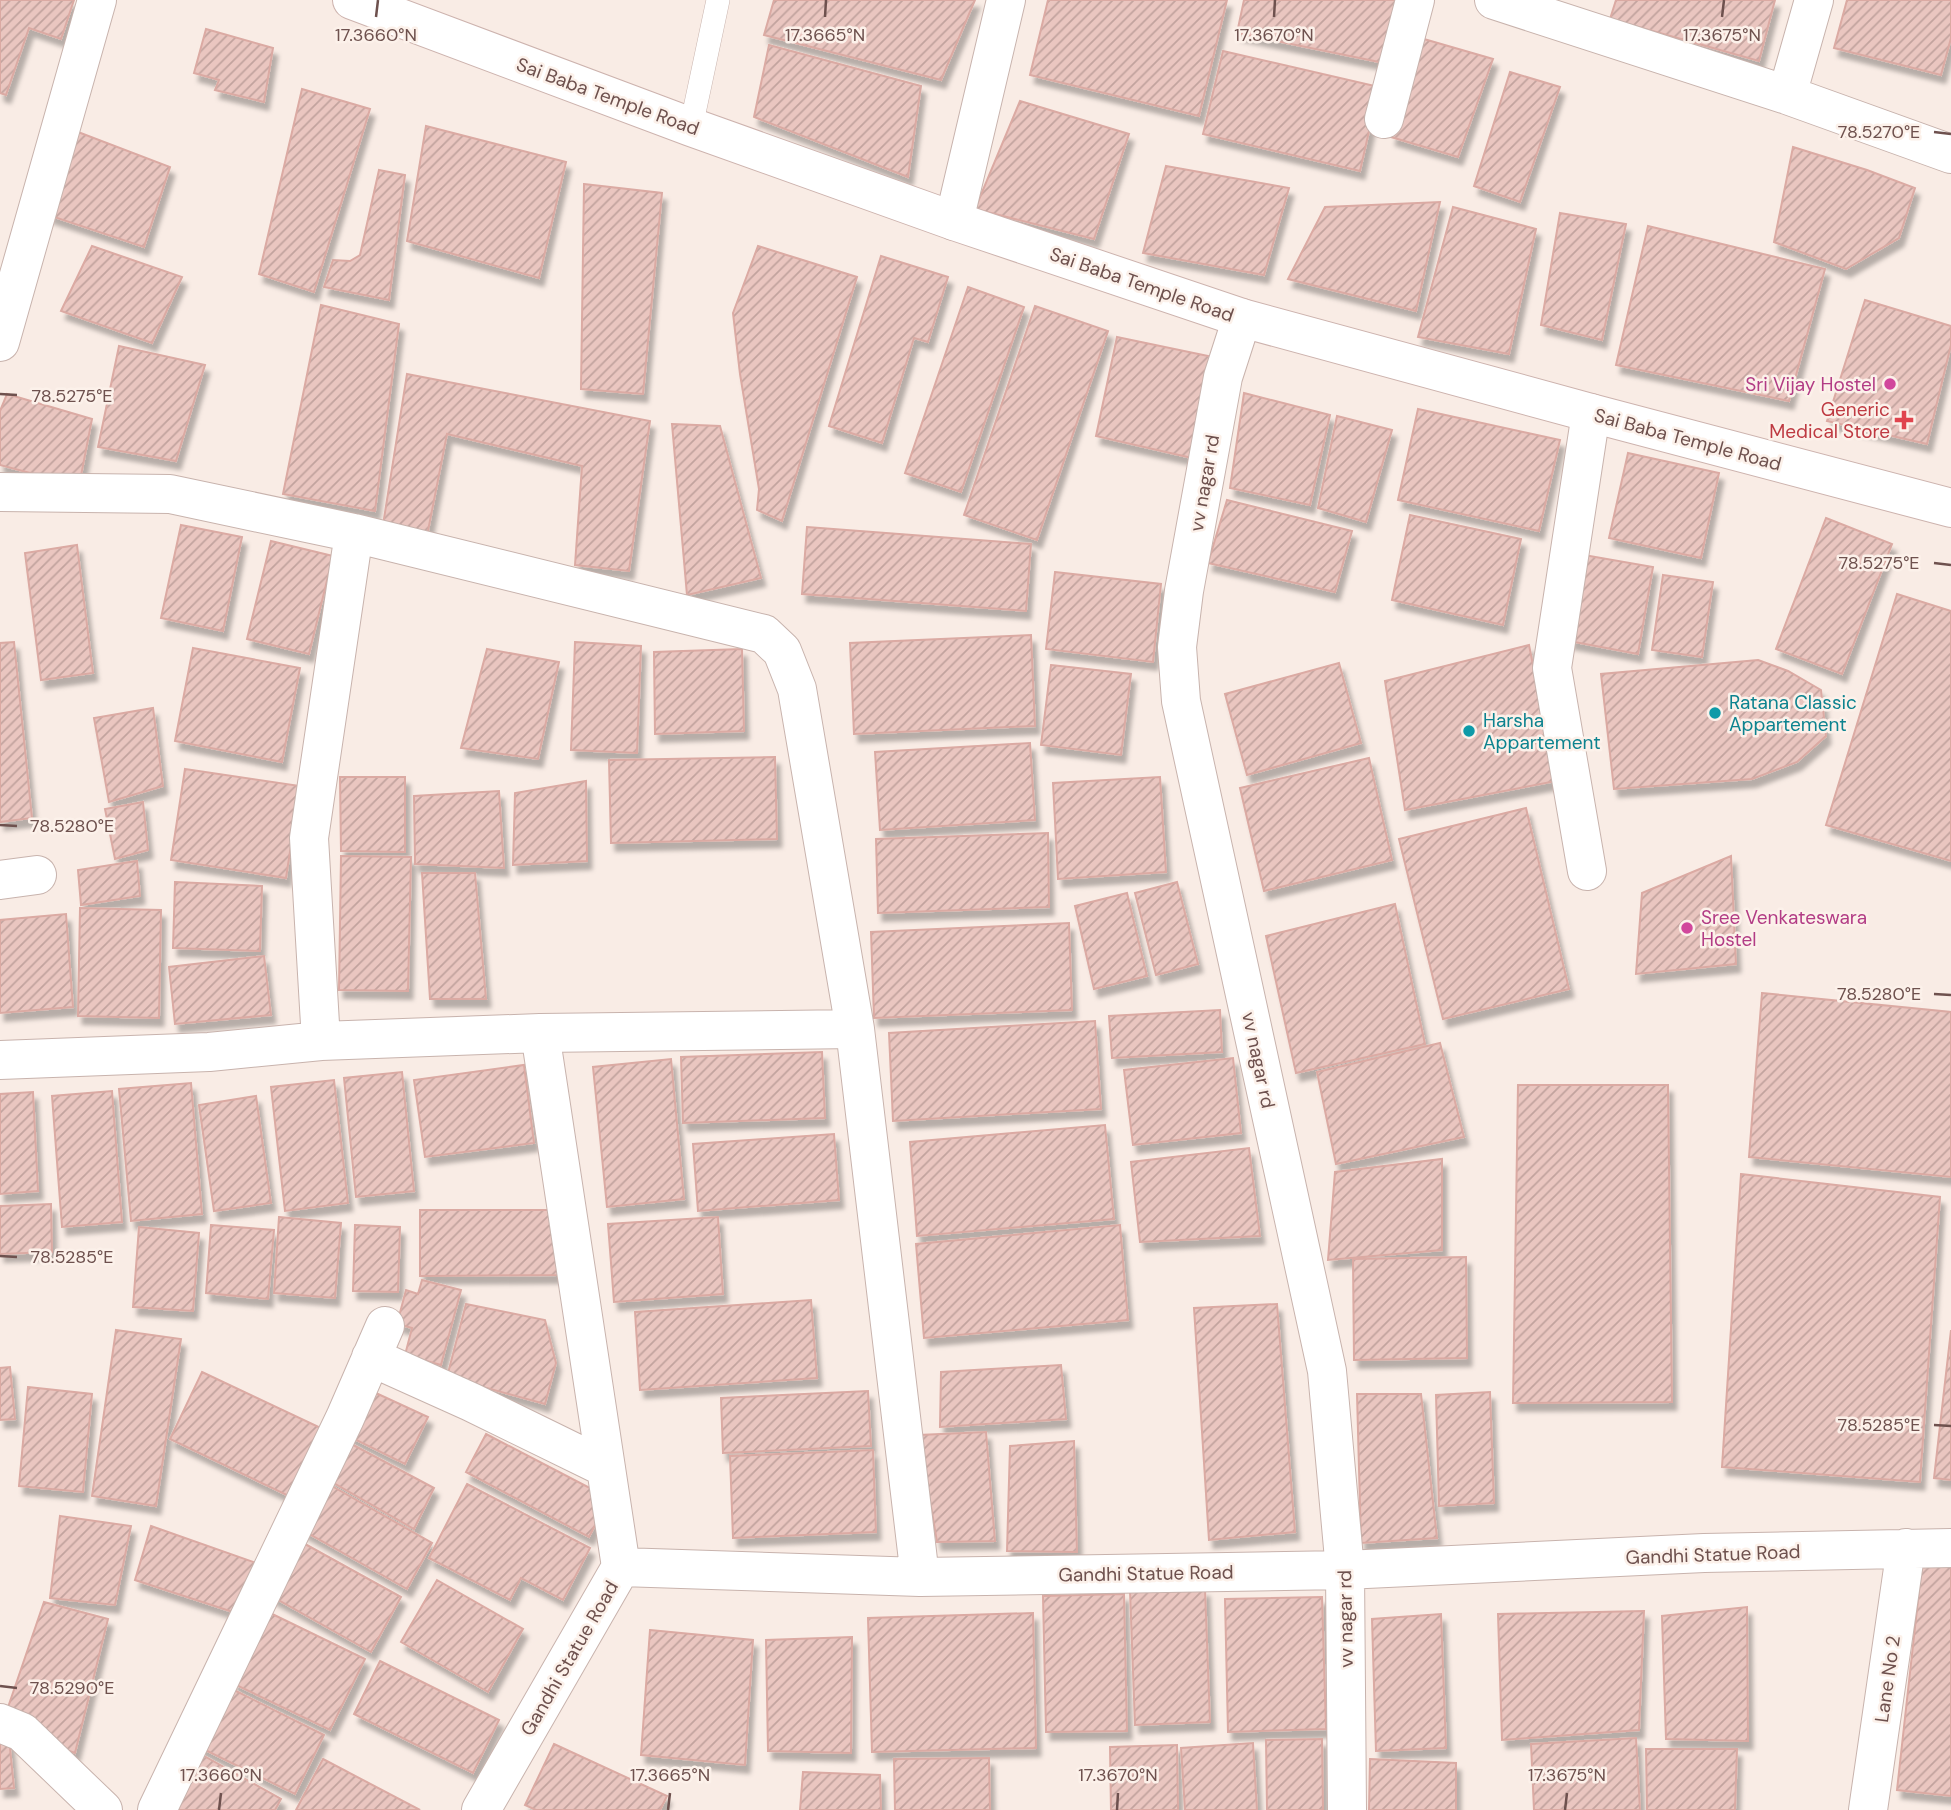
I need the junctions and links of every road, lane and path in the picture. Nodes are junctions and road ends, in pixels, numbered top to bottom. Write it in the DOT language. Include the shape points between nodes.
graph roads {
  1 [pos="97,0"];
  2 [pos="352,0"];
  3 [pos="718,0"];
  4 [pos="1006,0"];
  5 [pos="1415,0"];
  6 [pos="1494,0"];
  7 [pos="1814,0"];
  8 [pos="1787,95"];
  9 [pos="1384,119"];
  10 [pos="691,127"];
  11 [pos="1951,154"];
  12 [pos="954,221"];
  13 [pos="1242,318"];
  14 [pos="0,342"];
  15 [pos="1591,413"];
  16 [pos="0,492"];
  17 [pos="1951,508"];
  18 [pos="355,533"];
  19 [pos="1587,871"];
  20 [pos="37,875"];
  21 [pos="0,880"];
  22 [pos="855,1029"];
  23 [pos="540,1033"];
  24 [pos="321,1041"];
  25 [pos="0,1060"];
  26 [pos="606,1468"];
  27 [pos="1906,1548"];
  28 [pos="1951,1548"];
  29 [pos="621,1567"];
  30 [pos="1345,1570"];
  31 [pos="920,1577"];
  32 [pos="0,1723"];
  33 [pos="103,1810"];
  34 [pos="157,1810"];
  35 [pos="481,1810"];
  36 [pos="1347,1810"];
  37 [pos="1868,1810"];
  1 -- 14 [label="street"];
  2 -- 10 [label="street, Sai Baba Temple Road"];
  3 -- 10 [label="lane"];
  4 -- 12 [label="street"];
  5 -- 9 [label="street"];
  6 -- 8 [label="street"];
  7 -- 8 [label="street"];
  8 -- 11 [label="street"];
  10 -- 12 [label="street, Sai Baba Temple Road"];
  12 -- 13 [label="street, Sai Baba Temple Road"];
  13 -- 15 [label="street, Sai Baba Temple Road"];
  13 -- 30 [label="street, vv nagar rd" via="1223,377 1184,592 1177,647 1181,701 1327,1371"];
  15 -- 17 [label="street, Sai Baba Temple Road"];
  15 -- 19 [label="street" via="1552,668"];
  16 -- 18 [label="street" via="170,494"];
  18 -- 22 [label="street" via="764,634 782,651 797,688"];
  18 -- 24 [label="street" via="309,838"];
  20 -- 21 [label="street"];
  22 -- 23 [label="street"];
  22 -- 31 [label="street"];
  23 -- 24 [label="street"];
  23 -- 26 [label="street"];
  24 -- 25 [label="street" via="209,1052"];
  26 -- 29 [label="street"];
  26 -- 34 [label="street" via="471,1402 378,1342"];
  27 -- 28 [label="street, Gandhi Statue Road"];
  27 -- 30 [label="street, Gandhi Statue Road"];
  27 -- 37 [label="street, Lane No 2"];
  29 -- 31 [label="street, Gandhi Statue Road"];
  29 -- 35 [label="street, Gandhi Statue Road"];
  30 -- 31 [label="street, Gandhi Statue Road"];
  30 -- 36 [label="street, vv nagar rd"];
  32 -- 33 [label="street" via="23,1732"];
}
